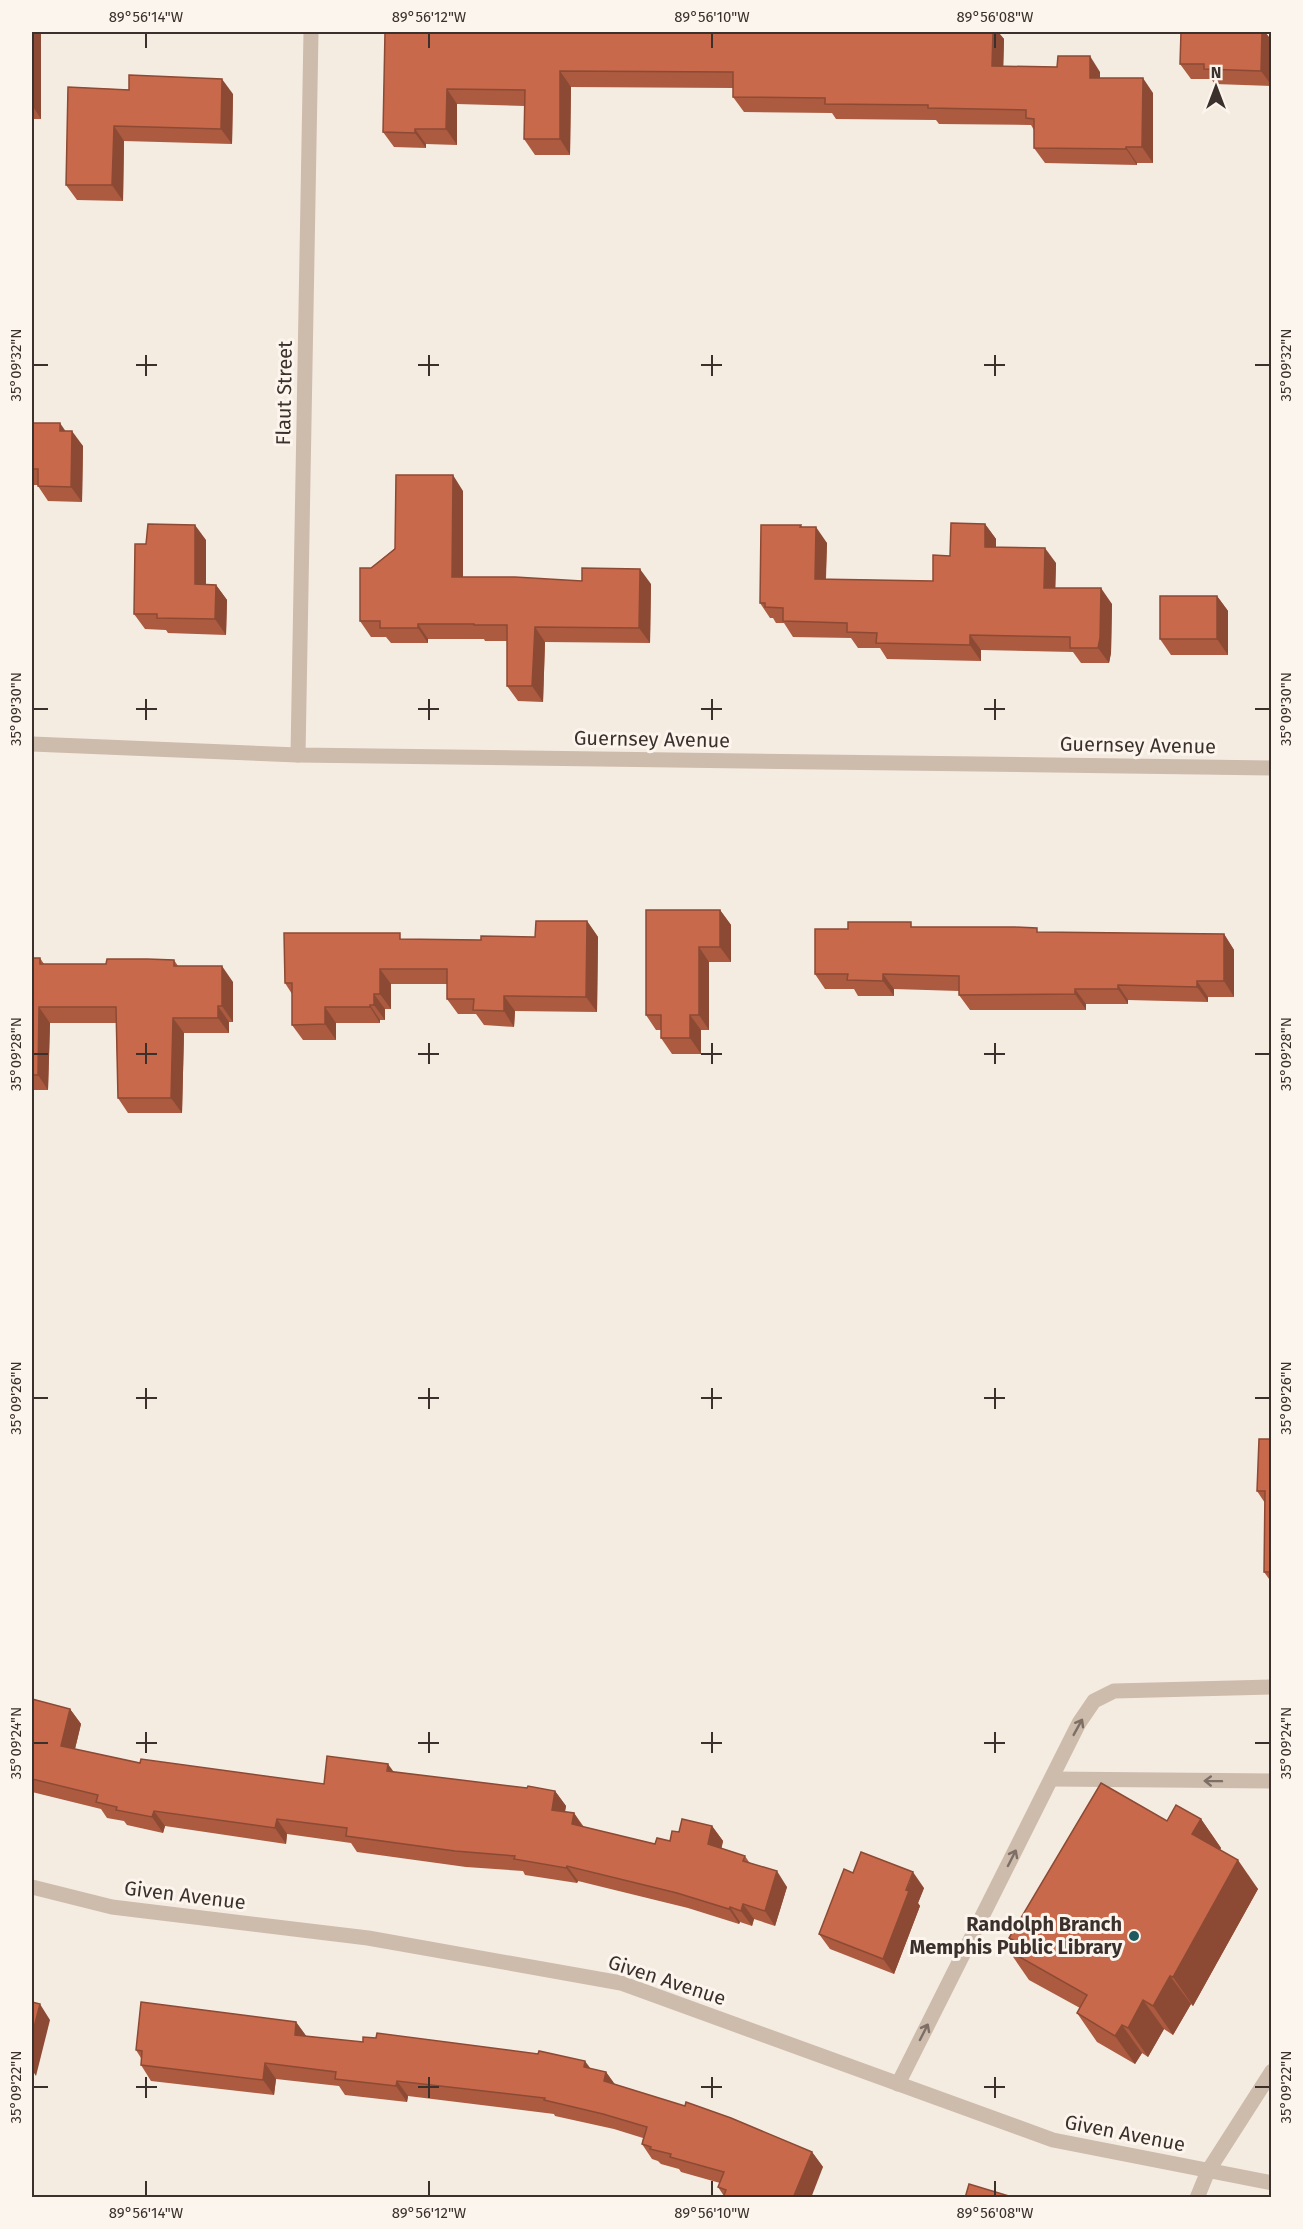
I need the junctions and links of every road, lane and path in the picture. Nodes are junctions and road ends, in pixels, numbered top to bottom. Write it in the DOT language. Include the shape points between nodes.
graph roads {
  1 [pos="311,32"];
  2 [pos="32,744"];
  3 [pos="298,755"];
  4 [pos="1272,768"];
  5 [pos="1272,1687"];
  6 [pos="1052,1779"];
  7 [pos="1272,1781"];
  8 [pos="32,1887"];
  9 [pos="1272,2071"];
  10 [pos="898,2084"];
  11 [pos="1208,2171"];
  12 [pos="1272,2183"];
  13 [pos="1197,2198"];
  1 -- 3 [label="street, Flaut Street"];
  2 -- 3 [label="street, Guernsey Avenue"];
  3 -- 4 [label="street, Guernsey Avenue"];
  6 -- 5 [label="street, one-way" via="1094,1701 1114,1691"];
  7 -- 6 [label="street, one-way"];
  10 -- 6 [label="street, one-way"];
  8 -- 10 [label="street, Given Avenue" via="112,1907 368,1938 621,1983"];
  9 -- 11 [label="street"];
  10 -- 11 [label="street, Given Avenue" via="1053,2140"];
  11 -- 12 [label="street, Given Avenue"];
  11 -- 13 [label="street"];
}
